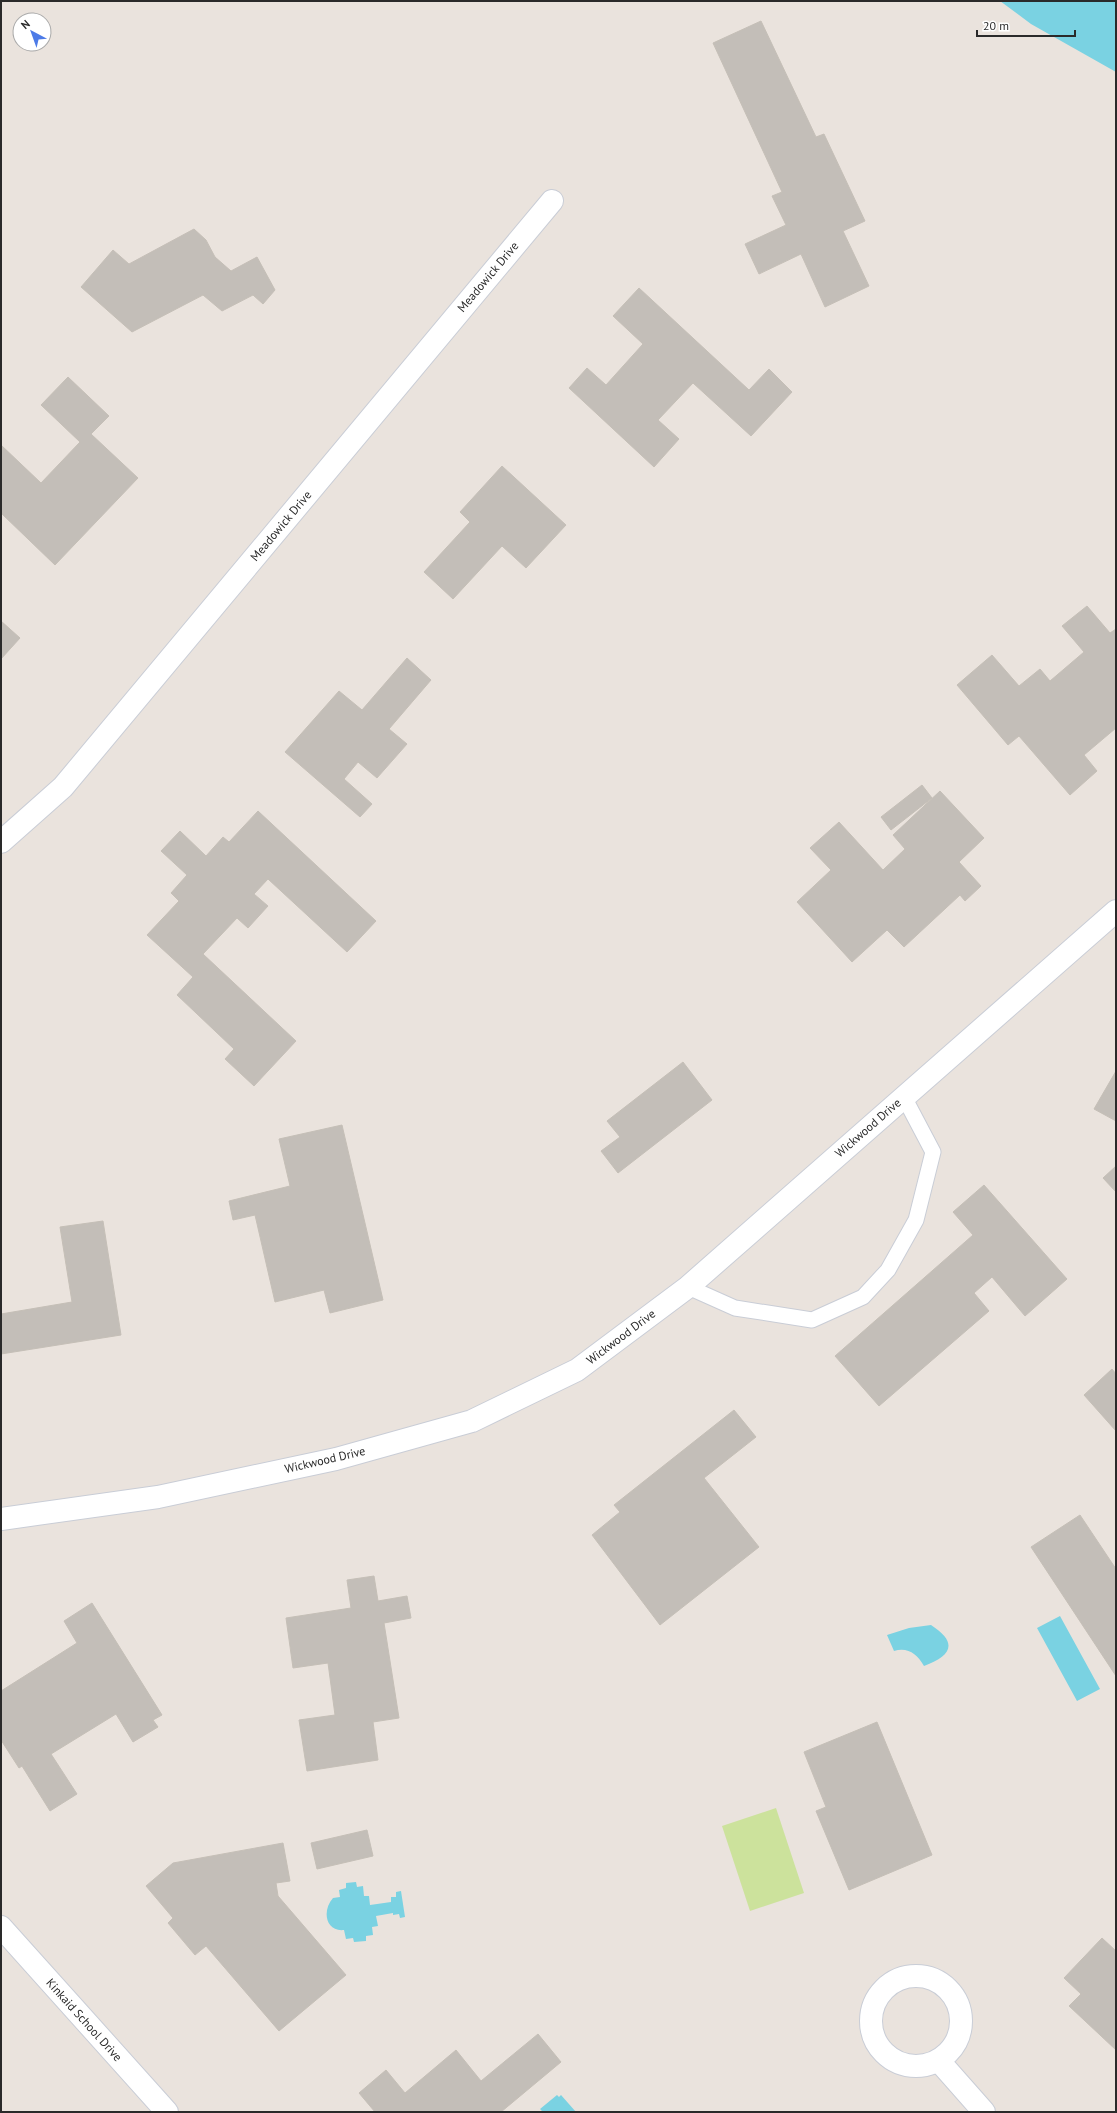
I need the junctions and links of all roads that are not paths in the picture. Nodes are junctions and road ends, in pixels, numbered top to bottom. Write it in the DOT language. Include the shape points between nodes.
graph roads {
  1 [pos="552,201"];
  2 [pos="1,842"];
  3 [pos="1116,911"];
  4 [pos="904,1097"];
  5 [pos="688,1287"];
  6 [pos="1,1519"];
  7 [pos="1,1928"];
  8 [pos="939,2061"];
  9 [pos="167,2112"];
  10 [pos="984,2112"];
  1 -- 2 [label="street, Meadowick Drive" via="63,787"];
  3 -- 4 [label="street, Wickwood Drive"];
  4 -- 5 [label="street, Wickwood Drive"];
  4 -- 5 [label="lane" via="933,1152 916,1220 888,1270 863,1297 812,1320 735,1308"];
  5 -- 6 [label="street, Wickwood Drive" via="577,1370 472,1421 336,1459 158,1497"];
  7 -- 9 [label="street, Kinkaid School Drive"];
  8 -- 8 [label="street" via="958,2039 962,2025 955,1996 945,1985 933,1978 918,1975 890,1983 872,2007 870,2023 873,2038 882,2051 894,2061 908,2066 924,2066"];
  8 -- 10 [label="street"];
}
